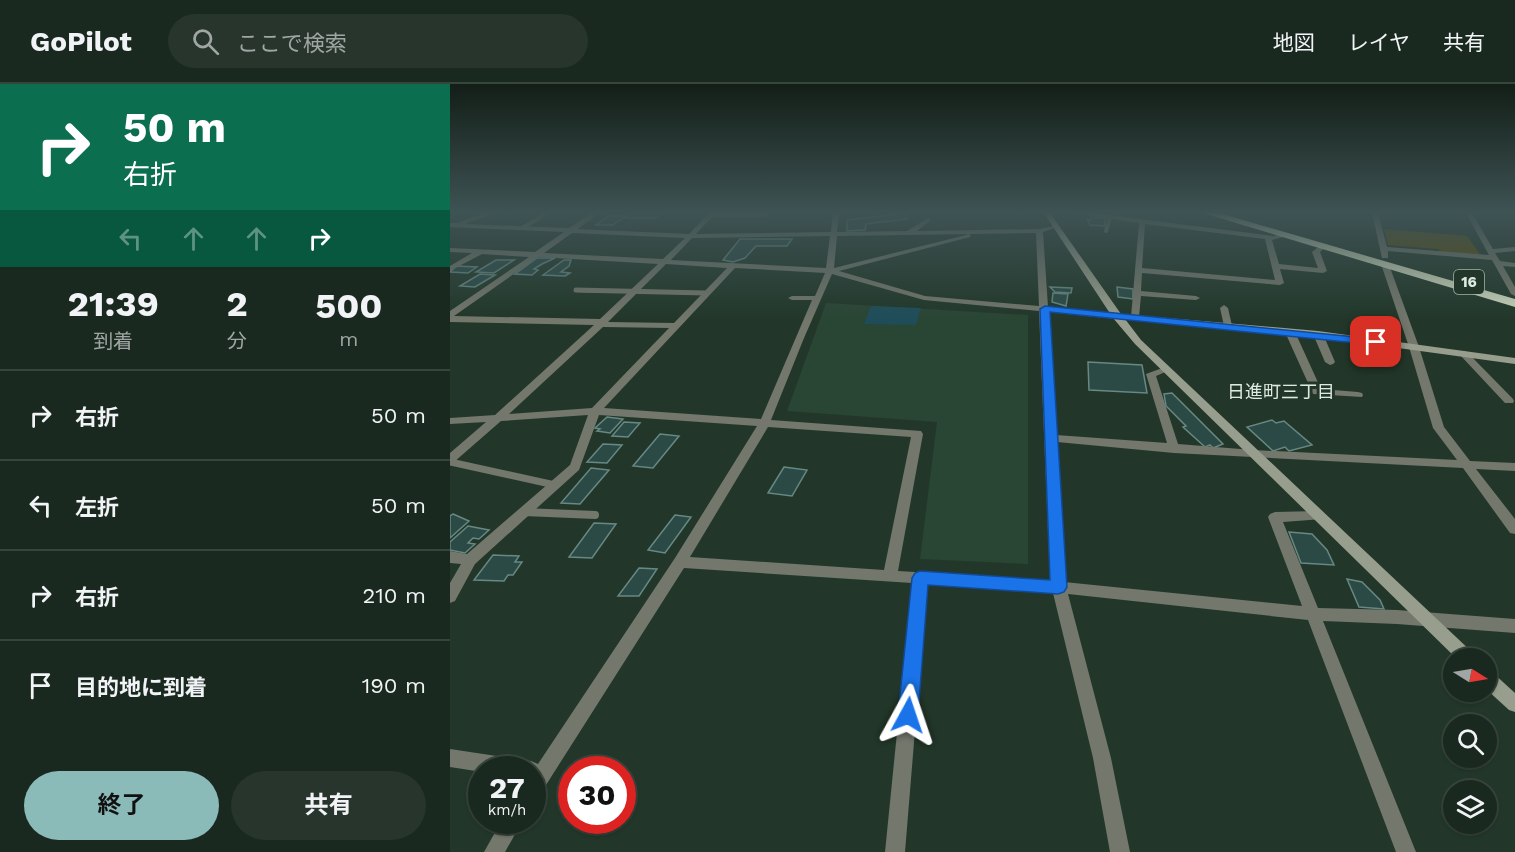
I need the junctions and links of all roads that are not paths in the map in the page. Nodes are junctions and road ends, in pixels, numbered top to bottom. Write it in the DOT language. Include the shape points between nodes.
graph roads {
  1 [pos="475,249"];
  2 [pos="478,249"];
  3 [pos="494,249"];
  4 [pos="544,249"];
  5 [pos="678,249"];
  6 [pos="833,249"];
  7 [pos="918,249"];
  8 [pos="1040,249"];
  9 [pos="1071,249"];
  10 [pos="1141,249"];
  11 [pos="1271,249"];
  12 [pos="1319,249"];
  13 [pos="1337,249"];
  14 [pos="1353,249"];
  15 [pos="1383,249"];
  16 [pos="1489,249"];
  17 [pos="1515,249"];
  18 [pos="450,250"];
  19 [pos="536,255"];
  20 [pos="1494,257"];
  21 [pos="1385,258"];
  22 [pos="665,262"];
  23 [pos="1515,265"];
  24 [pos="733,266"];
  25 [pos="1276,267"];
  26 [pos="450,269"];
  27 [pos="1140,270"];
  28 [pos="830,271"];
  29 [pos="576,290"];
  30 [pos="634,291"];
  31 [pos="706,293"];
  32 [pos="1138,293"];
  33 [pos="1515,294"];
  34 [pos="792,298"];
  35 [pos="817,298"];
  36 [pos="1196,298"];
  37 [pos="1515,303"];
  38 [pos="1224,308"];
  39 [pos="1045,309"];
  40 [pos="1116,316"];
  41 [pos="450,317"];
  42 [pos="1135,317"];
  43 [pos="599,323"];
  44 [pos="676,326"];
  45 [pos="1228,326"];
  46 [pos="1290,332"];
  47 [pos="1318,334"];
  48 [pos="1414,347"];
  49 [pos="1464,354"];
  50 [pos="1515,361"];
  51 [pos="1330,362"];
  52 [pos="1166,370"];
  53 [pos="1358,395"];
  54 [pos="1509,401"];
  55 [pos="595,411"];
  56 [pos="499,418"];
  57 [pos="450,421"];
  58 [pos="765,422"];
  59 [pos="1051,438"];
  60 [pos="1174,449"];
  61 [pos="1253,454"];
  62 [pos="450,461"];
  63 [pos="1463,463"];
  64 [pos="1515,467"];
  65 [pos="555,485"];
  66 [pos="524,512"];
  67 [pos="595,515"];
  68 [pos="1510,515"];
  69 [pos="1318,516"];
  70 [pos="1515,529"];
  71 [pos="450,557"];
  72 [pos="470,560"];
  73 [pos="680,562"];
  74 [pos="890,576"];
  75 [pos="920,578"];
  76 [pos="1058,587"];
  77 [pos="450,597"];
  78 [pos="1314,614"];
  79 [pos="1427,620"];
  80 [pos="1515,627"];
  81 [pos="1456,648"];
  82 [pos="1497,687"];
  83 [pos="1515,704"];
  84 [pos="546,756"];
  85 [pos="450,758"];
  86 [pos="468,761"];
  87 [pos="505,834"];
  88 [pos="494,852"];
  89 [pos="895,852"];
  90 [pos="1120,852"];
  91 [pos="1406,852"];
  1 -- 18 [label="street"];
  2 -- 26 [label="street"];
  3 -- 19 [label="street"];
  4 -- 19 [label="street"];
  5 -- 22 [label="street"];
  6 -- 28 [label="street"];
  7 -- 28 [label="street"];
  8 -- 39 [label="street"];
  9 -- 40 [label="street"];
  10 -- 27 [label="street"];
  11 -- 25 [label="street"];
  12 -- 25 [label="street" via="1316,252 1323,271"];
  13 -- 21 [label="highway, 16"];
  14 -- 21 [label="highway, 16"];
  15 -- 21 [label="street"];
  16 -- 20 [label="street"];
  17 -- 20 [label="street"];
  19 -- 22 [label="street"];
  19 -- 41 [label="street"];
  20 -- 21 [label="street"];
  20 -- 23 [label="street"];
  20 -- 33 [label="street"];
  21 -- 33 [label="highway, 16"];
  21 -- 37 [label="highway, 16"];
  21 -- 48 [label="street"];
  22 -- 24 [label="street"];
  22 -- 30 [label="street"];
  24 -- 28 [label="street"];
  24 -- 31 [label="street"];
  25 -- 27 [label="street" via="1280,283"];
  27 -- 32 [label="street"];
  28 -- 35 [label="street"];
  28 -- 39 [label="street" via="924,298"];
  29 -- 30 [label="lane"];
  30 -- 31 [label="lane"];
  30 -- 43 [label="street"];
  31 -- 44 [label="street"];
  32 -- 36 [label="street"];
  32 -- 42 [label="street"];
  34 -- 35 [label="street"];
  35 -- 58 [label="street"];
  38 -- 45 [label="street"];
  39 -- 40 [label="street"];
  39 -- 59 [label="street"];
  40 -- 42 [label="street"];
  40 -- 52 [label="street"];
  41 -- 43 [label="street"];
  42 -- 45 [label="street"];
  43 -- 44 [label="street"];
  43 -- 56 [label="street"];
  44 -- 55 [label="street"];
  45 -- 46 [label="street"];
  46 -- 47 [label="street"];
  46 -- 53 [label="street" via="1317,392"];
  47 -- 48 [label="street"];
  47 -- 51 [label="street"];
  48 -- 49 [label="street"];
  48 -- 63 [label="street" via="1439,428"];
  49 -- 50 [label="street"];
  49 -- 54 [label="street"];
  52 -- 60 [label="street" via="1152,374"];
  52 -- 61 [label="street"];
  55 -- 56 [label="street"];
  55 -- 58 [label="street"];
  55 -- 65 [label="street" via="575,467"];
  56 -- 57 [label="street"];
  56 -- 62 [label="street"];
  58 -- 73 [label="street"];
  58 -- 74 [label="street" via="917,434"];
  59 -- 60 [label="street"];
  59 -- 76 [label="street"];
  60 -- 61 [label="street"];
  61 -- 63 [label="street"];
  61 -- 69 [label="street"];
  62 -- 65 [label="lane"];
  63 -- 64 [label="street"];
  63 -- 68 [label="street"];
  65 -- 66 [label="street"];
  66 -- 67 [label="lane"];
  66 -- 72 [label="street"];
  68 -- 70 [label="street"];
  69 -- 78 [label="street" via="1275,517"];
  69 -- 79 [label="street"];
  71 -- 72 [label="street"];
  72 -- 77 [label="street"];
  73 -- 74 [label="street"];
  73 -- 84 [label="street"];
  74 -- 75 [label="street"];
  75 -- 76 [label="street"];
  75 -- 89 [label="street"];
  76 -- 78 [label="street"];
  76 -- 90 [label="street" via="1102,758"];
  78 -- 79 [label="street"];
  78 -- 91 [label="street"];
  79 -- 80 [label="street"];
  79 -- 81 [label="street"];
  82 -- 83 [label="street"];
  85 -- 86 [label="street"];
  87 -- 88 [label="street"];
}
